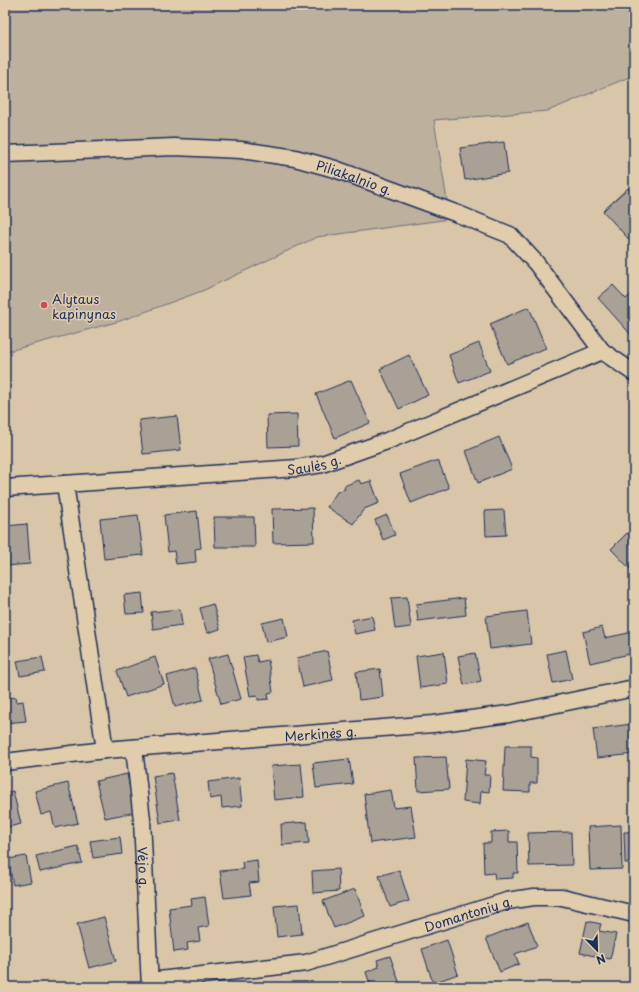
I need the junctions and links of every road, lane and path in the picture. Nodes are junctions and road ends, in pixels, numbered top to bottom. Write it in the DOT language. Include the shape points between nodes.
graph roads {
  1 [pos="5,154"];
  2 [pos="602,351"];
  3 [pos="634,373"];
  4 [pos="65,484"];
  5 [pos="5,488"];
  6 [pos="634,688"];
  7 [pos="134,748"];
  8 [pos="105,750"];
  9 [pos="5,762"];
  10 [pos="634,914"];
  11 [pos="150,984"];
  1 -- 2 [label="street, Piliakalnio g." via="174,147 241,150 295,158 336,169 510,236 536,263"];
  2 -- 3 [label="street, Piliakalnio g."];
  2 -- 4 [label="street, Saulės g." via="387,441 322,464 297,468"];
  4 -- 5 [label="street, Saulės g."];
  4 -- 8 [label="street"];
  6 -- 7 [label="street, Merkinės g." via="509,714 433,724"];
  7 -- 8 [label="street, Merkinės g."];
  7 -- 11 [label="street, Vėjo g." via="142,820"];
  8 -- 9 [label="street, Merkinės g."];
  10 -- 11 [label="street, Domantonių g." via="562,897 534,897 507,901 306,963"];
}
